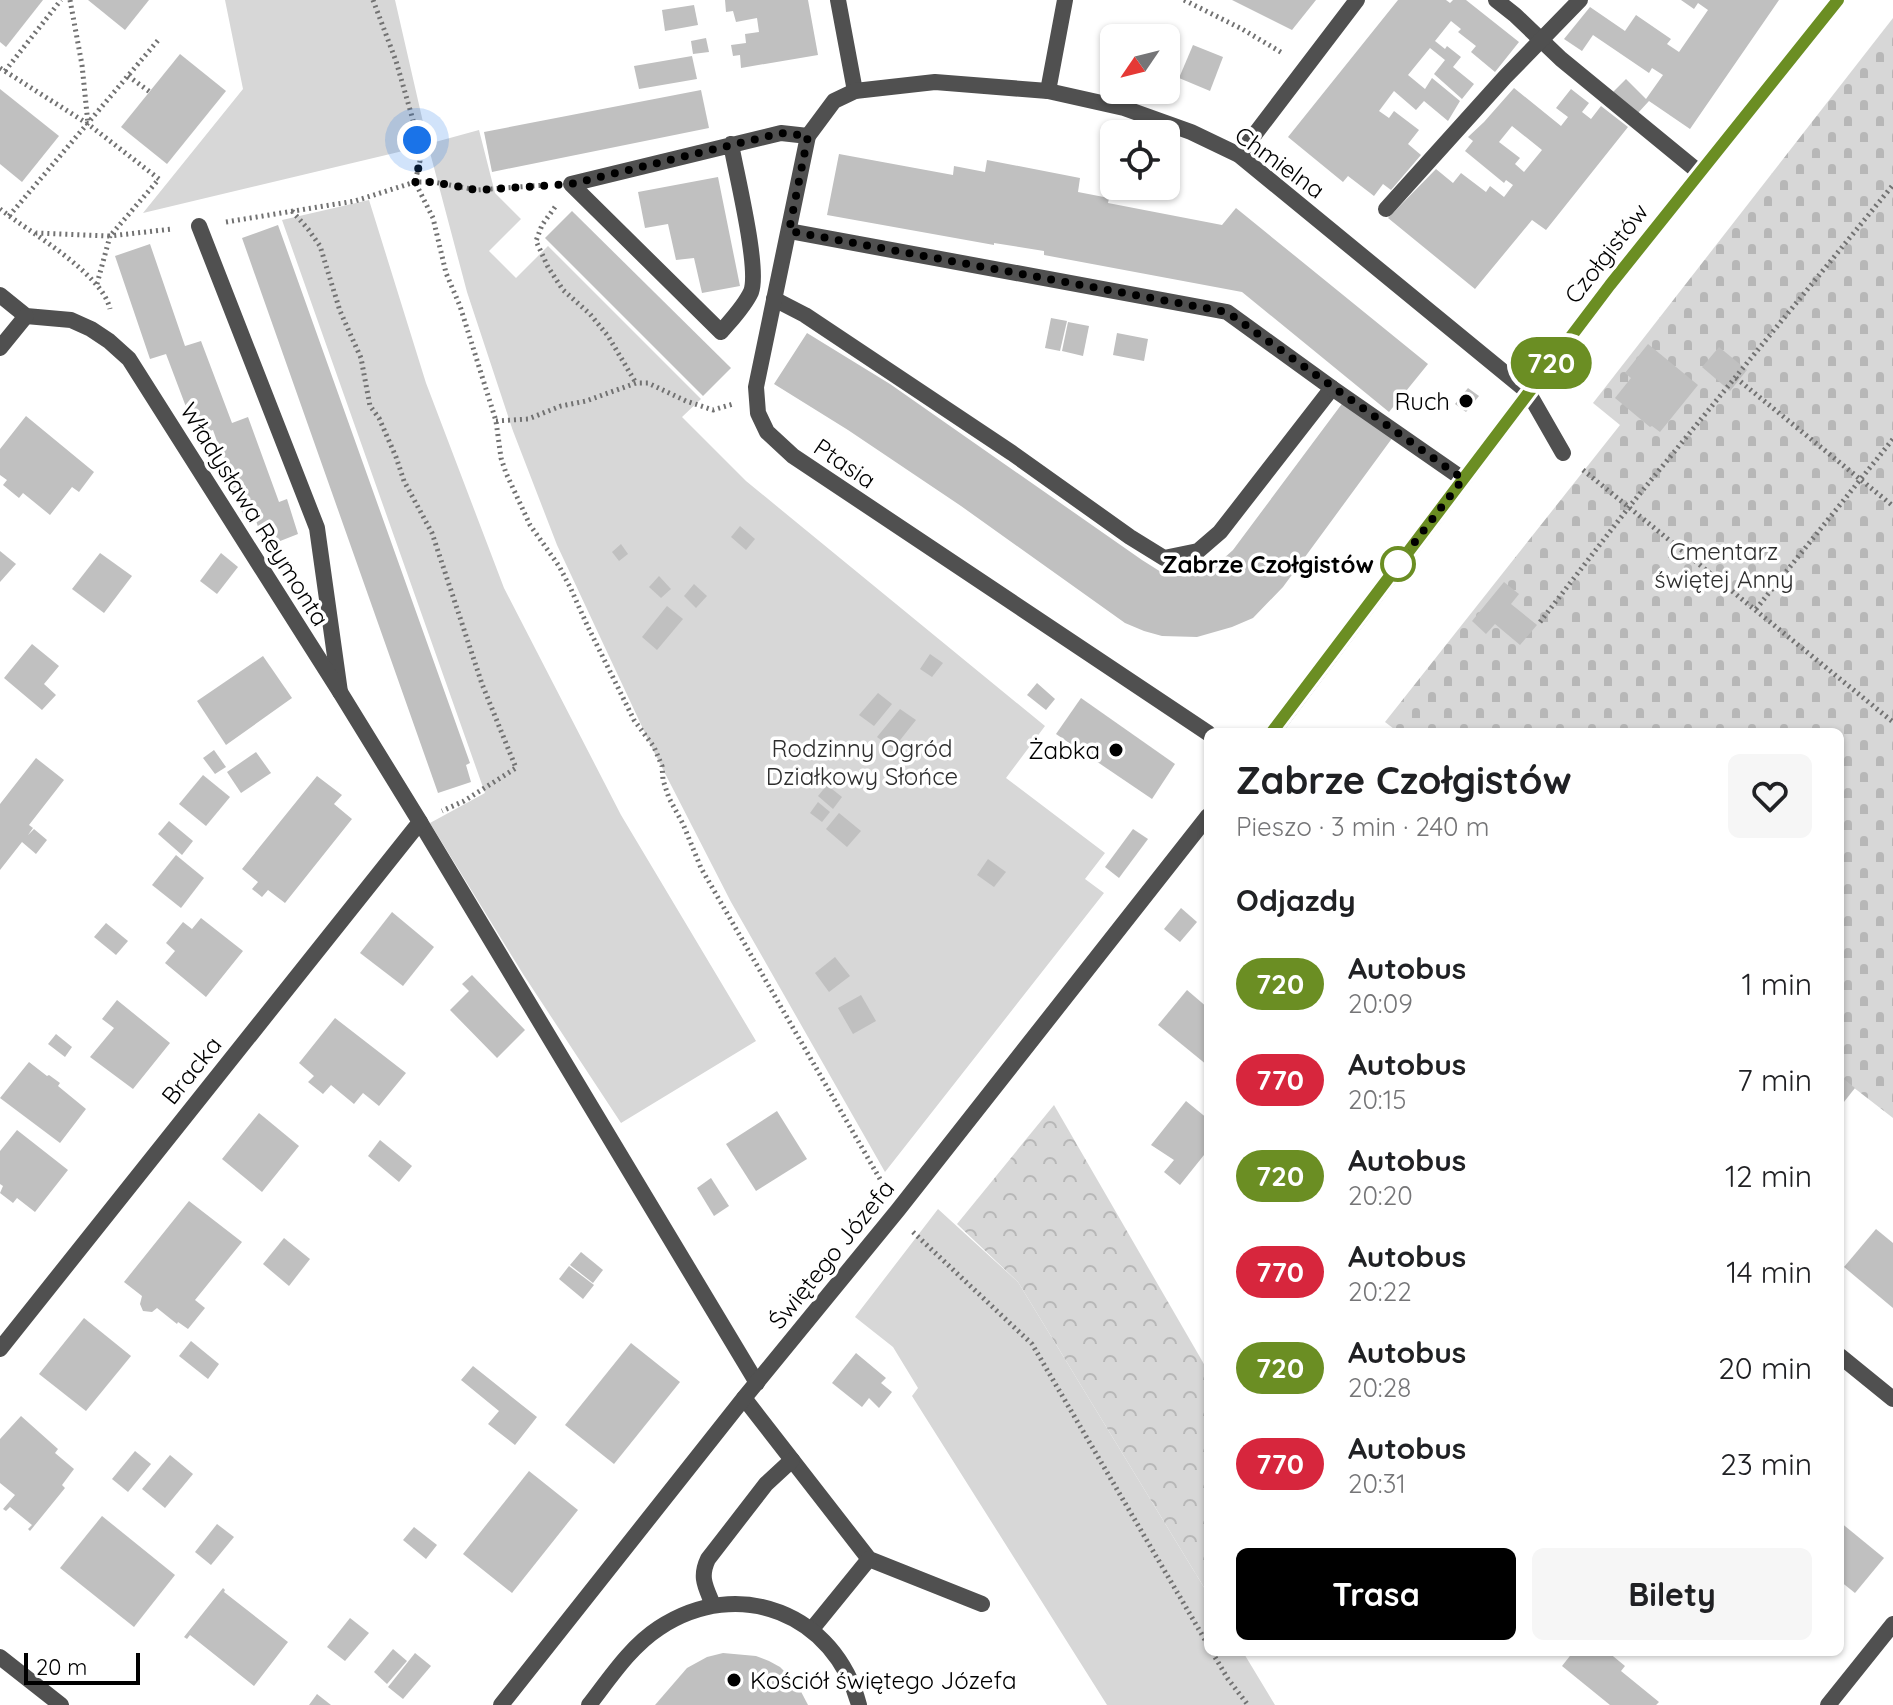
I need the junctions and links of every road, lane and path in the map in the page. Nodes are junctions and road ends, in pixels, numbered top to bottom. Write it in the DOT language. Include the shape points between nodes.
graph roads {
  1 [pos="61,0"];
  2 [pos="70,0"];
  3 [pos="373,0"];
  4 [pos="838,0"];
  5 [pos="1065,0"];
  6 [pos="1184,0"];
  7 [pos="1357,0"];
  8 [pos="1496,0"];
  9 [pos="1580,0"];
  10 [pos="1838,0"];
  11 [pos="160,38"];
  12 [pos="1542,41"];
  13 [pos="1305,66"];
  14 [pos="2,70"];
  15 [pos="128,76"];
  16 [pos="855,91"];
  17 [pos="1048,91"];
  18 [pos="150,92"];
  19 [pos="88,124"];
  20 [pos="808,136"];
  21 [pos="731,144"];
  22 [pos="1239,155"];
  23 [pos="1700,173"];
  24 [pos="415,182"];
  25 [pos="571,184"];
  26 [pos="1893,185"];
  27 [pos="0,209"];
  28 [pos="1386,209"];
  29 [pos="292,211"];
  30 [pos="9,216"];
  31 [pos="199,226"];
  32 [pos="789,231"];
  33 [pos="36,233"];
  34 [pos="110,236"];
  35 [pos="97,284"];
  36 [pos="0,295"];
  37 [pos="774,299"];
  38 [pos="26,316"];
  39 [pos="109,341"];
  40 [pos="0,348"];
  41 [pos="1736,378"];
  42 [pos="636,383"];
  43 [pos="756,387"];
  44 [pos="1332,388"];
  45 [pos="1528,392"];
  46 [pos="496,421"];
  47 [pos="1893,439"];
  48 [pos="1563,453"];
  49 [pos="1463,479"];
  50 [pos="1861,480"];
  51 [pos="1893,506"];
  52 [pos="1629,507"];
  53 [pos="1756,609"];
  54 [pos="1540,622"];
  55 [pos="340,692"];
  56 [pos="1893,722"];
  57 [pos="1276,728"];
  58 [pos="1204,730"];
  59 [pos="420,822"];
  60 [pos="1202,836"];
  61 [pos="898,1210"];
  62 [pos="0,1349"];
  63 [pos="1844,1359"];
  64 [pos="757,1383"];
  65 [pos="744,1398"];
  66 [pos="1893,1399"];
  67 [pos="792,1460"];
  68 [pos="869,1559"];
  69 [pos="982,1604"];
  70 [pos="713,1605"];
  71 [pos="1893,1624"];
  72 [pos="812,1629"];
  73 [pos="1204,1638"];
  74 [pos="1214,1656"];
  75 [pos="0,1657"];
  76 [pos="61,1705"];
  77 [pos="501,1705"];
  78 [pos="589,1705"];
  79 [pos="859,1705"];
  80 [pos="1248,1705"];
  81 [pos="1828,1705"];
  1 -- 14 [label="path"];
  2 -- 19 [label="path"];
  3 -- 24 [label="path" via="413,120 420,161"];
  4 -- 16 [label="street"];
  5 -- 17 [label="street"];
  6 -- 13 [label="path"];
  7 -- 13 [label="street"];
  8 -- 12 [label="street"];
  9 -- 12 [label="street"];
  10 -- 23 [label="street, Czołgistów"];
  11 -- 15 [label="path"];
  12 -- 23 [label="street"];
  12 -- 28 [label="street"];
  13 -- 22 [label="street"];
  14 -- 19 [label="path"];
  15 -- 18 [label="path"];
  15 -- 19 [label="path"];
  16 -- 17 [label="street, Chmielna" via="935,82"];
  16 -- 20 [label="street, Ptasia" via="834,101"];
  17 -- 22 [label="street, Chmielna" via="1124,108"];
  19 -- 30 [label="path"];
  19 -- 34 [label="path" via="159,179"];
  20 -- 21 [label="street" via="781,133"];
  20 -- 32 [label="street, Ptasia"];
  21 -- 25 [label="street"];
  21 -- 25 [label="street" via="753,266 751,290 721,332"];
  22 -- 45 [label="street, Chmielna"];
  23 -- 45 [label="street, Czołgistów"];
  24 -- 25 [label="path" via="477,190"];
  24 -- 29 [label="path" via="355,201"];
  24 -- 46 [label="path" via="433,218"];
  25 -- 42 [label="path" via="536,241 563,290 608,336"];
  26 -- 41 [label="path"];
  27 -- 30 [label="path"];
  29 -- 31 [label="path"];
  29 -- 59 [label="path" via="320,246 361,358 370,406 432,533 516,768"];
  30 -- 33 [label="path"];
  31 -- 34 [label="path"];
  31 -- 55 [label="street" via="317,528"];
  32 -- 37 [label="street, Ptasia"];
  32 -- 44 [label="street" via="1227,312"];
  33 -- 34 [label="path"];
  33 -- 35 [label="path"];
  34 -- 35 [label="path"];
  35 -- 39 [label="path" via="108,299 113,325"];
  36 -- 38 [label="street"];
  37 -- 43 [label="street, Ptasia"];
  37 -- 44 [label="street" via="1164,558 1198,551 1220,532"];
  38 -- 39 [label="street, Władysława Reymonta" via="71,320"];
  38 -- 40 [label="street"];
  39 -- 55 [label="street, Władysława Reymonta" via="129,359"];
  41 -- 50 [label="path"];
  41 -- 52 [label="path"];
  42 -- 43 [label="path" via="713,410 736,403"];
  42 -- 46 [label="path" via="528,419"];
  43 -- 58 [label="street, Ptasia" via="762,423 793,456"];
  44 -- 49 [label="street"];
  45 -- 48 [label="street"];
  45 -- 49 [label="street, Czołgistów"];
  46 -- 61 [label="path" via="501,458 521,508 559,566 634,720 654,747 669,798 701,868"];
  47 -- 50 [label="path"];
  48 -- 52 [label="path"];
  49 -- 57 [label="street, Czołgistów"];
  50 -- 51 [label="path"];
  50 -- 53 [label="path"];
  52 -- 53 [label="path"];
  52 -- 54 [label="path"];
  53 -- 56 [label="path"];
  55 -- 59 [label="street, Władysława Reymonta"];
  59 -- 62 [label="street, Bracka"];
  59 -- 64 [label="street, Władysława Reymonta"];
  60 -- 61 [label="street, Świętego Józefa"];
  61 -- 64 [label="street, Świętego Józefa"];
  61 -- 73 [label="path" via="908,1227 1032,1344"];
  63 -- 66 [label="street"];
  64 -- 65 [label="street, Świętego Józefa"];
  65 -- 67 [label="street"];
  65 -- 77 [label="street, Świętego Józefa"];
  67 -- 68 [label="street"];
  67 -- 70 [label="street" via="766,1484 702,1570"];
  68 -- 69 [label="street"];
  68 -- 72 [label="street"];
  70 -- 72 [label="street" via="743,1603 778,1611"];
  70 -- 78 [label="street" via="688,1612 645,1637"];
  71 -- 81 [label="street"];
  72 -- 79 [label="street" via="838,1657"];
  74 -- 80 [label="path"];
  75 -- 76 [label="street"];
}
